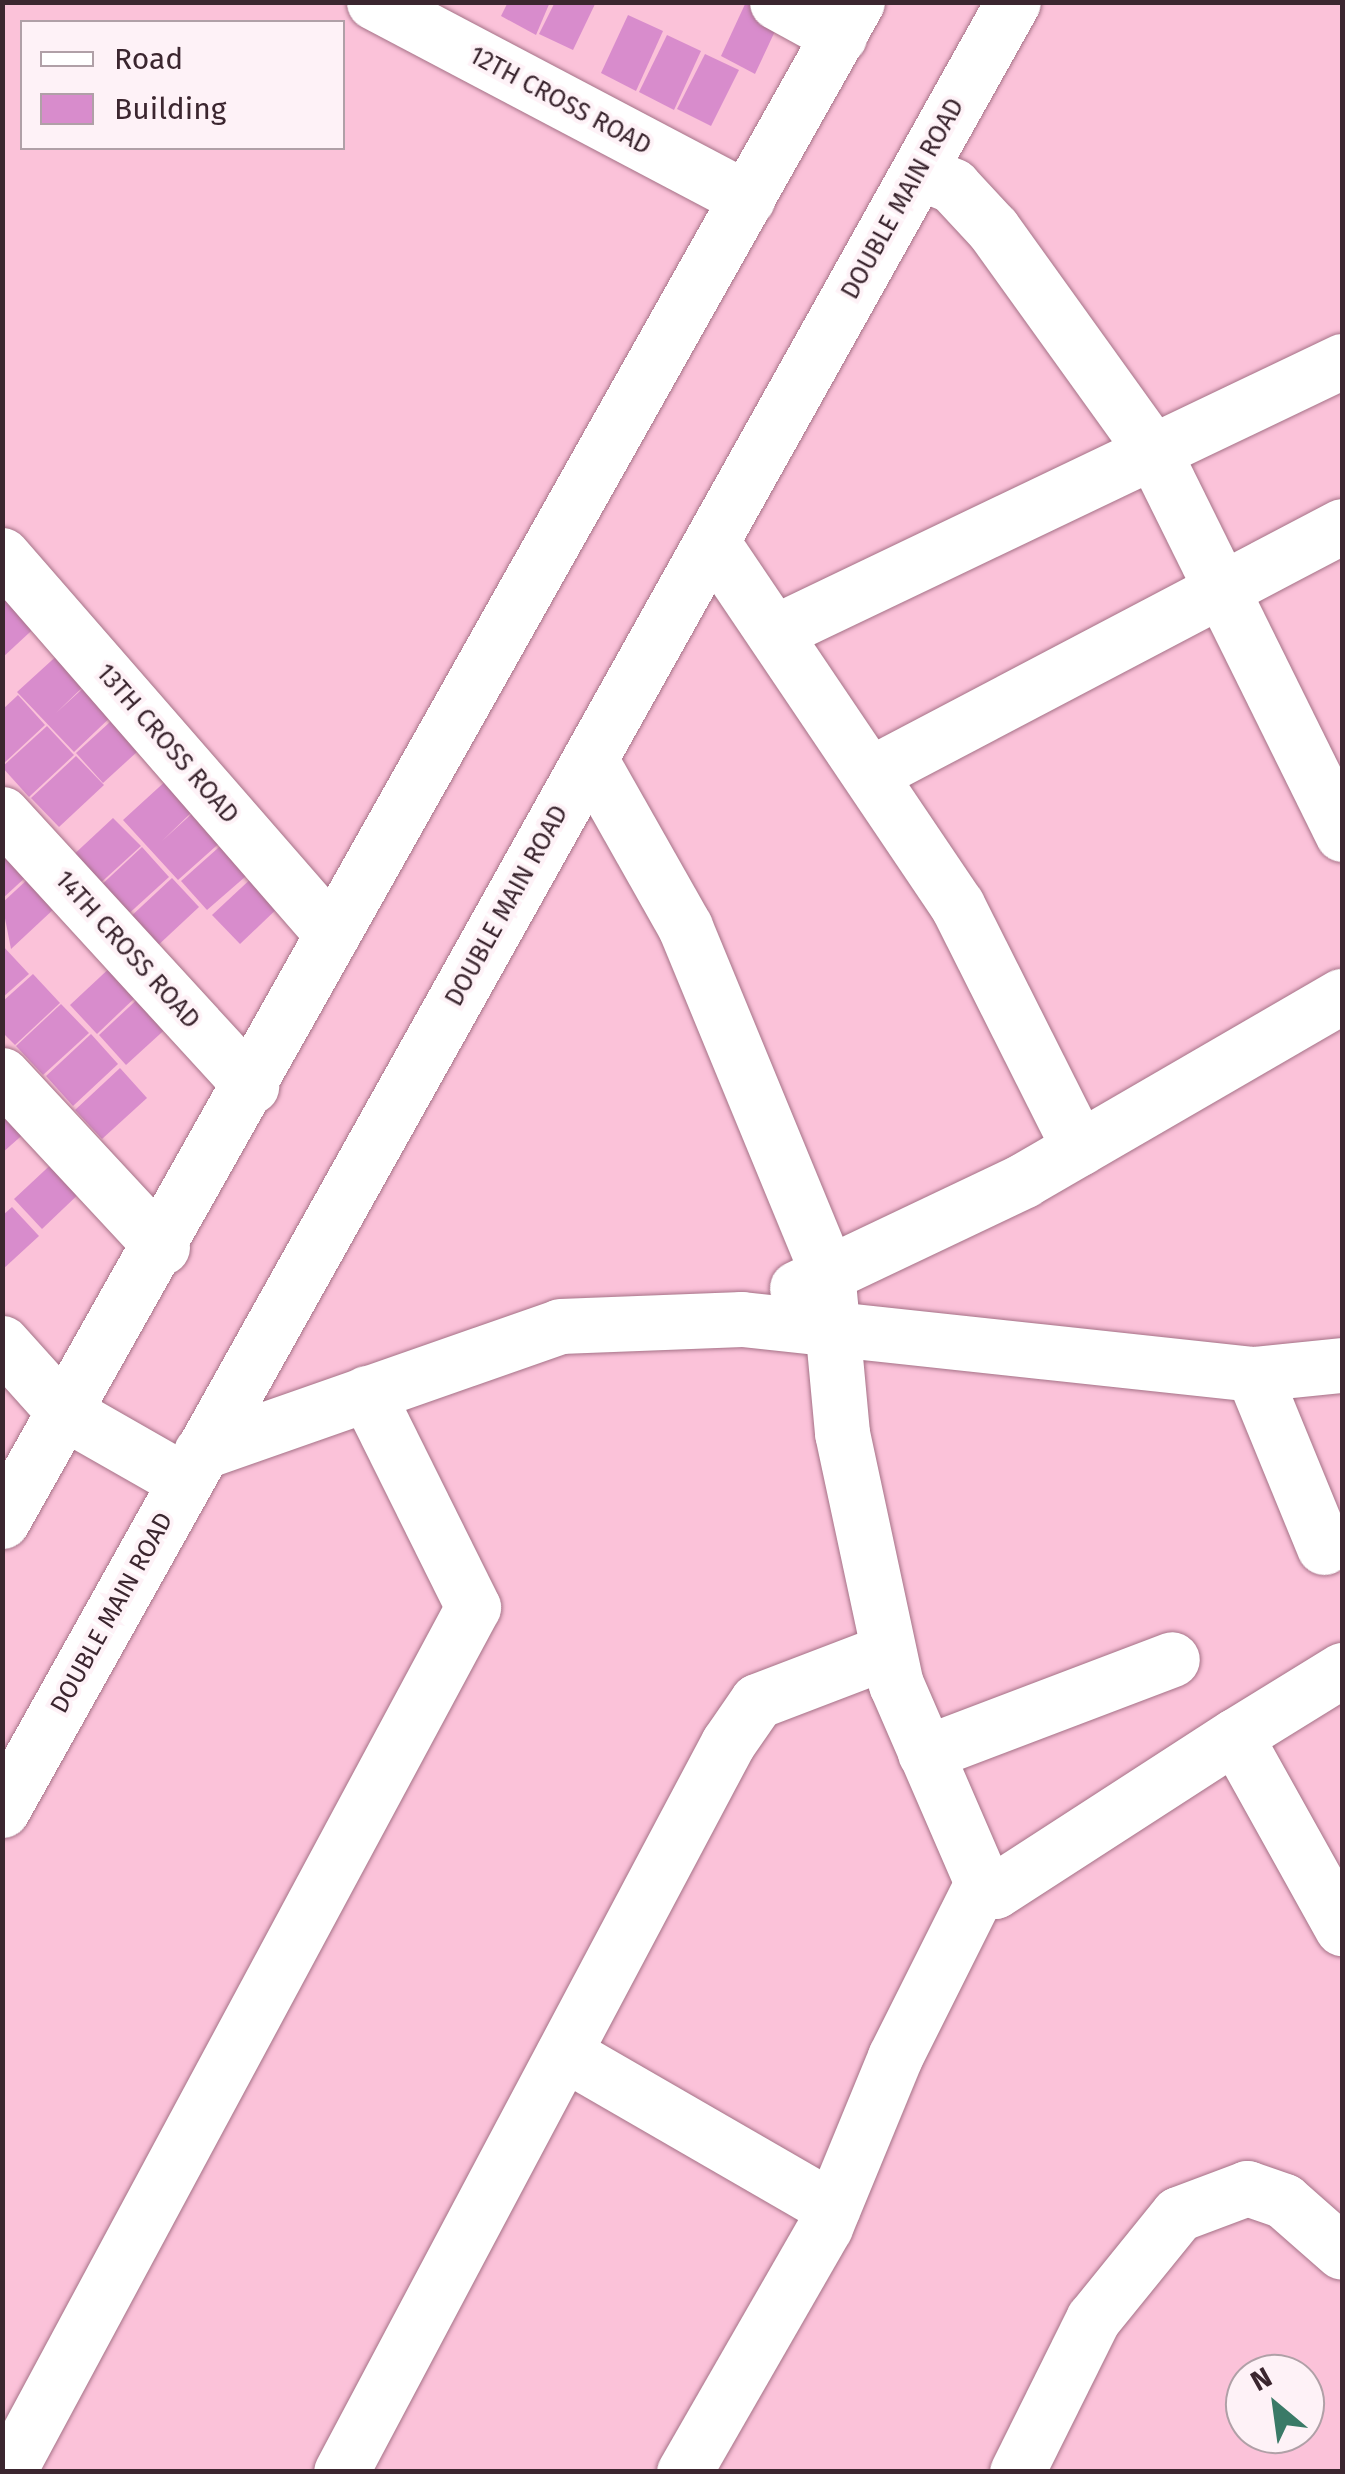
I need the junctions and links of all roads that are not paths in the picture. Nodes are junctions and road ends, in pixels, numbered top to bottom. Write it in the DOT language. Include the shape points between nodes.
graph roads {
  1 [pos="374,2"];
  2 [pos="777,2"];
  3 [pos="1014,2"];
  4 [pos="848,19"];
  5 [pos="919,172"];
  6 [pos="747,199"];
  7 [pos="1342,361"];
  8 [pos="1154,454"];
  9 [pos="1342,526"];
  10 [pos="712,542"];
  11 [pos="2,555"];
  12 [pos="1220,596"];
  13 [pos="779,630"];
  14 [pos="590,759"];
  15 [pos="870,774"];
  16 [pos="2,814"];
  17 [pos="1342,834"];
  18 [pos="332,934"];
  19 [pos="1342,996"];
  20 [pos="2,1075"];
  21 [pos="251,1086"];
  22 [pos="1079,1148"];
  23 [pos="162,1247"];
  24 [pos="827,1272"];
  25 [pos="742,1319"];
  26 [pos="830,1330"];
  27 [pos="2,1343"];
  28 [pos="1342,1365"];
  29 [pos="1253,1374"];
  30 [pos="367,1393"];
  31 [pos="64,1412"];
  32 [pos="193,1466"];
  33 [pos="2,1521"];
  34 [pos="1324,1547"];
  35 [pos="888,1652"];
  36 [pos="1172,1659"];
  37 [pos="1342,1670"];
  38 [pos="1234,1736"];
  39 [pos="924,1752"];
  40 [pos="2,1810"];
  41 [pos="982,1883"];
  42 [pos="1342,1928"];
  43 [pos="564,2054"];
  44 [pos="833,2208"];
  45 [pos="1342,2252"];
  46 [pos="8,2472"];
  47 [pos="342,2472"];
  48 [pos="684,2472"];
  49 [pos="1017,2472"];
  1 -- 6 [label="street, 12TH CROSS ROAD"];
  2 -- 4 [label="street"];
  3 -- 5 [label="street, DOUBLE MAIN ROAD"];
  4 -- 6 [label="street"];
  5 -- 8 [label="street" via="953,186 994,229"];
  5 -- 10 [label="street, DOUBLE MAIN ROAD"];
  6 -- 18 [label="street"];
  7 -- 8 [label="street"];
  8 -- 12 [label="street"];
  8 -- 13 [label="street" via="983,526"];
  9 -- 12 [label="street"];
  10 -- 13 [label="street"];
  10 -- 14 [label="street, DOUBLE MAIN ROAD"];
  11 -- 18 [label="street, 13TH CROSS ROAD"];
  12 -- 15 [label="street"];
  12 -- 17 [label="street"];
  13 -- 15 [label="street"];
  14 -- 24 [label="street" via="685,926"];
  14 -- 32 [label="street, DOUBLE MAIN ROAD"];
  15 -- 22 [label="street" via="1016,1008"];
  16 -- 21 [label="street, 14TH CROSS ROAD"];
  18 -- 21 [label="street"];
  19 -- 22 [label="street"];
  20 -- 23 [label="street"];
  21 -- 23 [label="street"];
  22 -- 24 [label="street"];
  23 -- 31 [label="street"];
  24 -- 25 [label="street"];
  24 -- 26 [label="street"];
  25 -- 26 [label="street"];
  25 -- 30 [label="street" via="560,1326"];
  26 -- 29 [label="street"];
  26 -- 35 [label="street"];
  27 -- 31 [label="street"];
  28 -- 29 [label="street"];
  29 -- 34 [label="street"];
  30 -- 32 [label="street"];
  30 -- 46 [label="street" via="473,1607"];
  31 -- 32 [label="street"];
  31 -- 33 [label="street"];
  32 -- 40 [label="street, DOUBLE MAIN ROAD"];
  35 -- 39 [label="street"];
  35 -- 43 [label="street" via="757,1701"];
  36 -- 39 [label="street"];
  37 -- 38 [label="street"];
  38 -- 41 [label="street" via="995,1891"];
  38 -- 42 [label="street"];
  39 -- 41 [label="street"];
  41 -- 44 [label="street"];
  43 -- 44 [label="street"];
  43 -- 47 [label="street"];
  44 -- 48 [label="street"];
  45 -- 49 [label="street" via="1284,2201 1247,2188 1178,2214 1093,2319"];
}
